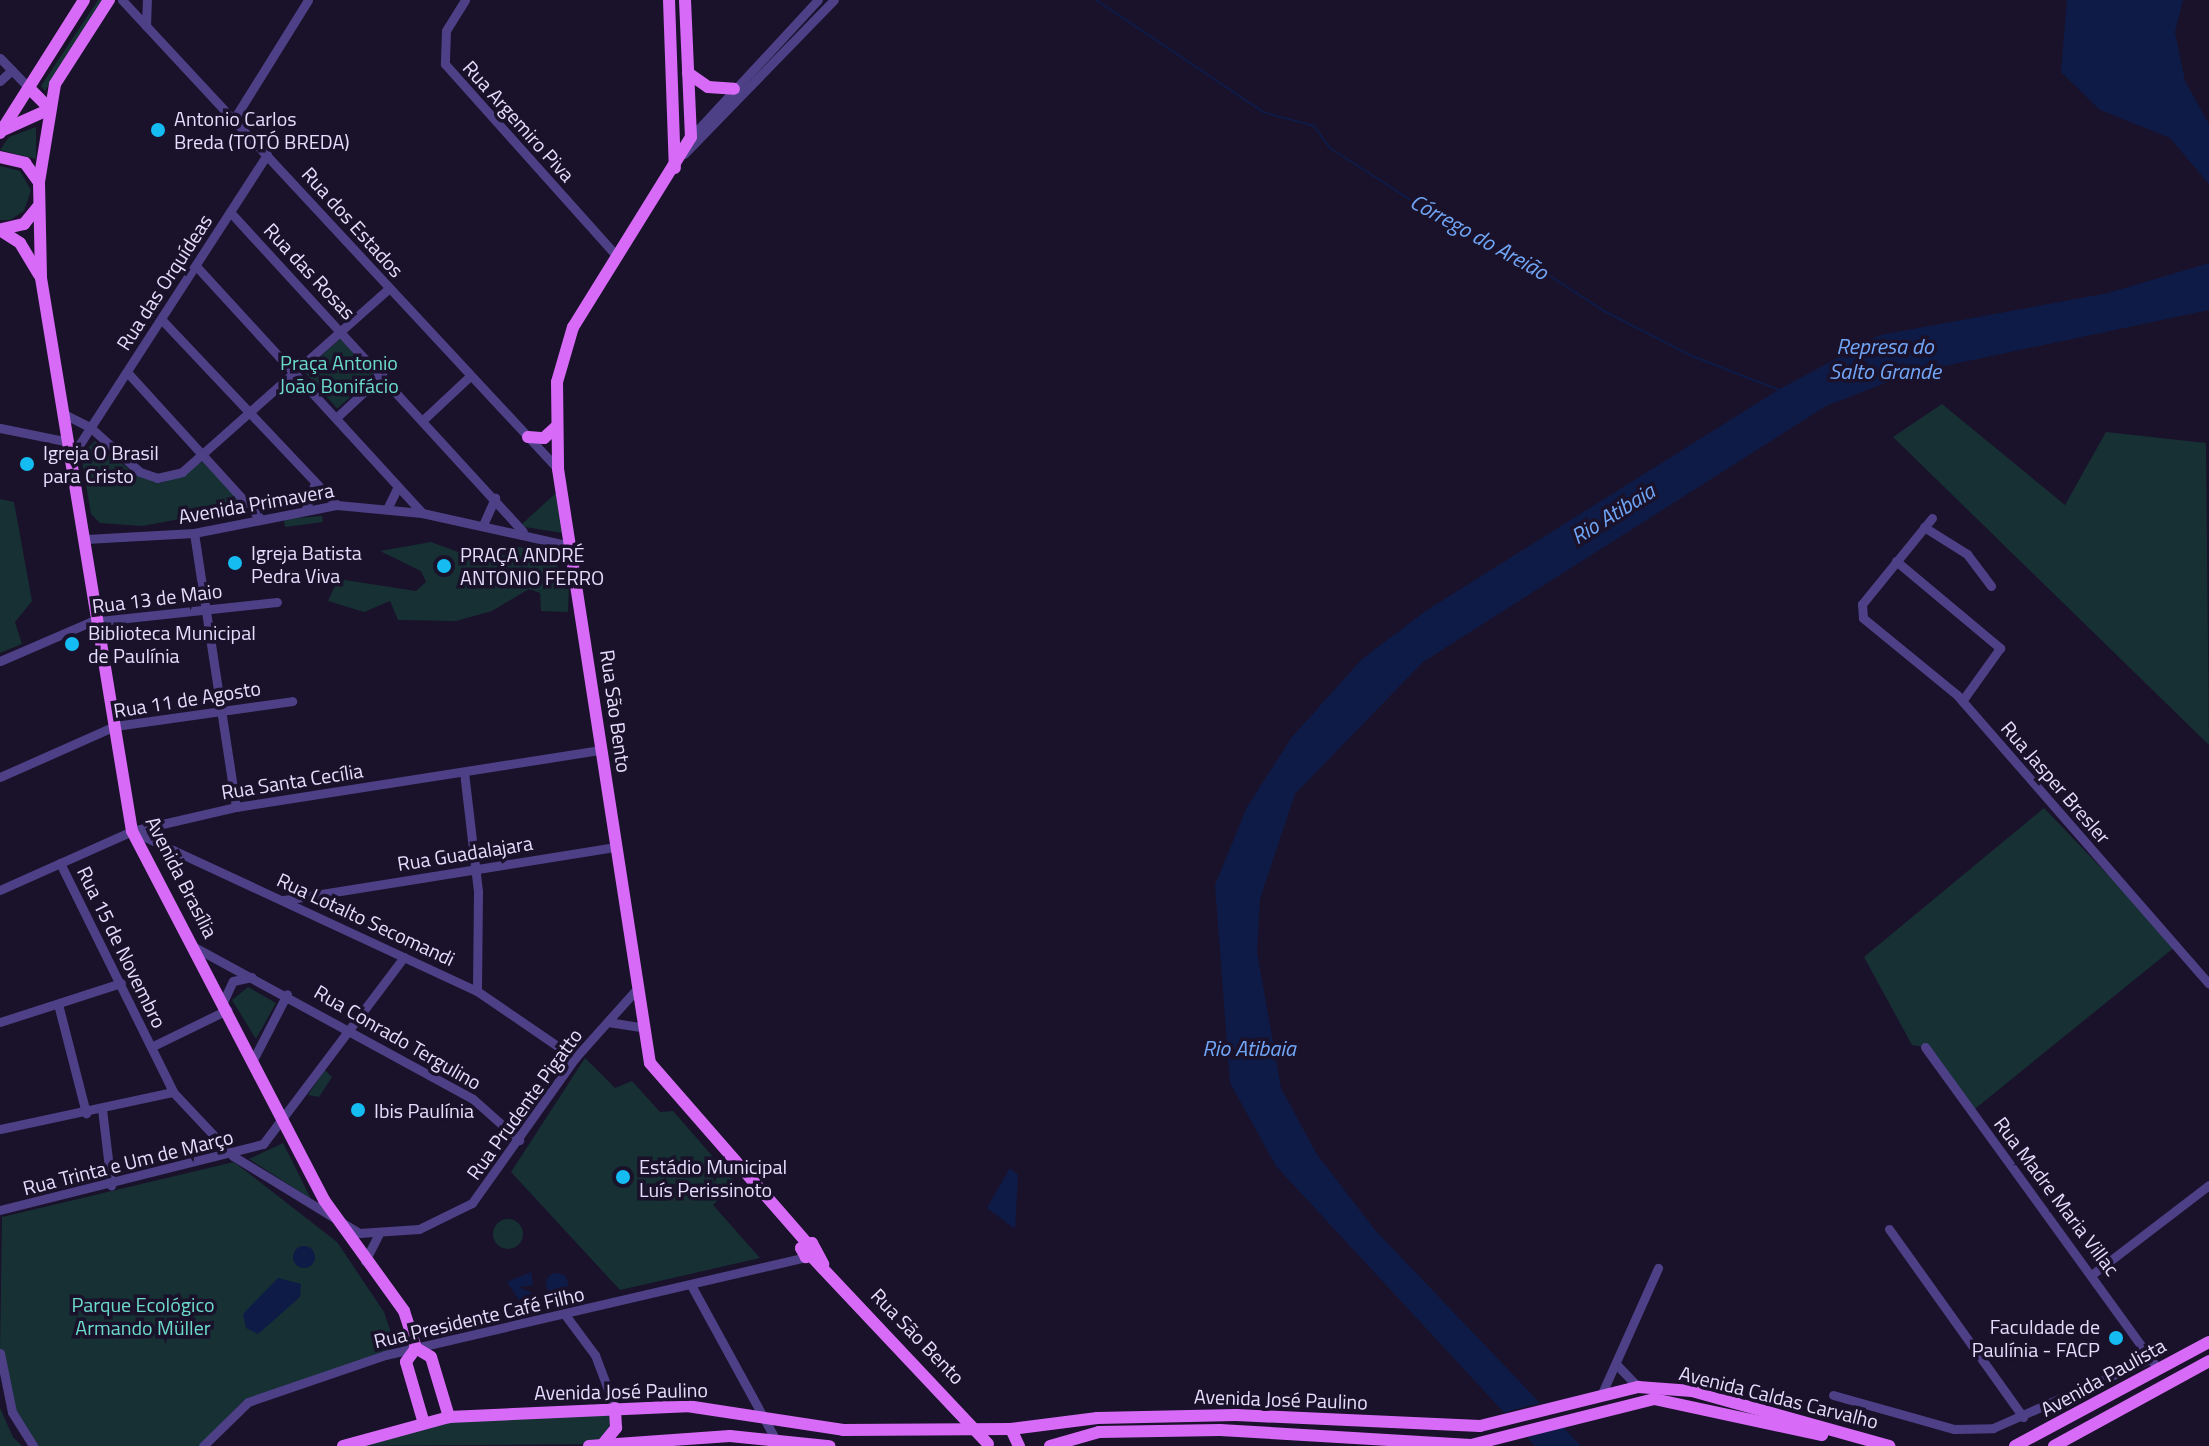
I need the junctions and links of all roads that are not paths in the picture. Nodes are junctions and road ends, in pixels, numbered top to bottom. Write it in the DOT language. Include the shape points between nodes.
graph roads {
  1 [pos="84,0"];
  2 [pos="109,0"];
  3 [pos="122,0"];
  4 [pos="147,0"];
  5 [pos="308,0"];
  6 [pos="465,0"];
  7 [pos="669,0"];
  8 [pos="685,0"];
  9 [pos="818,0"];
  10 [pos="834,0"];
  11 [pos="146,26"];
  12 [pos="0,58"];
  13 [pos="12,70"];
  14 [pos="688,73"];
  15 [pos="750,78"];
  16 [pos="0,81"];
  17 [pos="29,88"];
  18 [pos="734,89"];
  19 [pos="50,109"];
  20 [pos="234,119"];
  21 [pos="0,132"];
  22 [pos="691,137"];
  23 [pos="267,155"];
  24 [pos="0,157"];
  25 [pos="678,159"];
  26 [pos="39,182"];
  27 [pos="39,204"];
  28 [pos="231,213"];
  29 [pos="0,230"];
  30 [pos="614,253"];
  31 [pos="196,266"];
  32 [pos="41,278"];
  33 [pos="389,288"];
  34 [pos="162,320"];
  35 [pos="341,331"];
  36 [pos="127,372"];
  37 [pos="296,372"];
  38 [pos="382,375"];
  39 [pos="470,376"];
  40 [pos="64,414"];
  41 [pos="249,415"];
  42 [pos="337,417"];
  43 [pos="423,420"];
  44 [pos="556,427"];
  45 [pos="0,428"];
  46 [pos="91,428"];
  47 [pos="528,437"];
  48 [pos="69,442"];
  49 [pos="206,454"];
  50 [pos="72,456"];
  51 [pos="558,469"];
  52 [pos="315,483"];
  53 [pos="398,486"];
  54 [pos="495,498"];
  55 [pos="337,505"];
  56 [pos="306,509"];
  57 [pos="387,509"];
  58 [pos="422,513"];
  59 [pos="260,518"];
  60 [pos="1932,518"];
  61 [pos="483,525"];
  62 [pos="1924,527"];
  63 [pos="523,532"];
  64 [pos="194,533"];
  65 [pos="86,539"];
  66 [pos="571,546"];
  67 [pos="1896,561"];
  68 [pos="1991,586"];
  69 [pos="277,602"];
  70 [pos="206,610"];
  71 [pos="100,621"];
  72 [pos="0,661"];
  73 [pos="292,701"];
  74 [pos="1962,701"];
  75 [pos="223,712"];
  76 [pos="115,726"];
  77 [pos="601,750"];
  78 [pos="464,772"];
  79 [pos="0,777"];
  80 [pos="236,807"];
  81 [pos="132,831"];
  82 [pos="616,847"];
  83 [pos="60,863"];
  84 [pos="476,871"];
  85 [pos="0,890"];
  86 [pos="319,893"];
  87 [pos="284,900"];
  88 [pos="314,914"];
  89 [pos="196,948"];
  90 [pos="404,957"];
  91 [pos="252,977"];
  92 [pos="121,983"];
  93 [pos="2209,984"];
  94 [pos="477,991"];
  95 [pos="635,991"];
  96 [pos="287,994"];
  97 [pos="58,1004"];
  98 [pos="225,1006"];
  99 [pos="0,1022"];
  100 [pos="608,1022"];
  101 [pos="641,1027"];
  102 [pos="352,1031"];
  103 [pos="151,1047"];
  104 [pos="1925,1047"];
  105 [pos="575,1058"];
  106 [pos="253,1060"];
  107 [pos="173,1092"];
  108 [pos="275,1105"];
  109 [pos="102,1109"];
  110 [pos="295,1110"];
  111 [pos="86,1113"];
  112 [pos="285,1124"];
  113 [pos="0,1129"];
  114 [pos="519,1140"];
  115 [pos="233,1156"];
  116 [pos="111,1185"];
  117 [pos="2209,1185"];
  118 [pos="0,1210"];
  119 [pos="340,1228"];
  120 [pos="1889,1229"];
  121 [pos="378,1235"];
  122 [pos="807,1251"];
  123 [pos="365,1262"];
  124 [pos="1658,1268"];
  125 [pos="2094,1273"];
  126 [pos="691,1285"];
  127 [pos="566,1316"];
  128 [pos="2209,1342"];
  129 [pos="416,1348"];
  130 [pos="0,1353"];
  131 [pos="2209,1361"];
  132 [pos="2155,1363"];
  133 [pos="1616,1364"];
  134 [pos="1638,1387"];
  135 [pos="1603,1391"];
  136 [pos="1833,1395"];
  137 [pos="1566,1402"];
  138 [pos="615,1408"];
  139 [pos="766,1415"];
  140 [pos="449,1417"];
  141 [pos="2023,1417"];
  142 [pos="423,1420"];
  143 [pos="1004,1430"];
  144 [pos="1507,1436"];
  145 [pos="986,1441"];
  146 [pos="603,1444"];
  147 [pos="622,1444"];
  148 [pos="782,1444"];
  149 [pos="1483,1444"];
  150 [pos="33,1446"];
  151 [pos="203,1446"];
  152 [pos="343,1446"];
  153 [pos="589,1446"];
  154 [pos="829,1446"];
  155 [pos="1019,1446"];
  156 [pos="1050,1446"];
  157 [pos="1863,1446"];
  158 [pos="1889,1446"];
  159 [pos="2015,1446"];
  160 [pos="2054,1446"];
  1 -- 17 [label="main road"];
  2 -- 19 [label="main road" via="61,70"];
  3 -- 11 [label="street, Rua dos Estados"];
  4 -- 11 [label="street"];
  5 -- 20 [label="street"];
  6 -- 30 [label="street, Rua Argemiro Piva" via="446,31 445,64"];
  7 -- 25 [label="main road"];
  8 -- 14 [label="main road"];
  9 -- 15 [label="street, Rua São Bento"];
  10 -- 15 [label="street, Rua São Bento"];
  11 -- 20 [label="street, Rua dos Estados"];
  12 -- 13 [label="street"];
  13 -- 16 [label="street"];
  13 -- 17 [label="street"];
  14 -- 18 [label="main road" via="708,87"];
  14 -- 22 [label="main road"];
  15 -- 18 [label="street, Rua São Bento"];
  15 -- 25 [label="street, Rua São Bento"];
  17 -- 19 [label="main road"];
  17 -- 21 [label="main road"];
  18 -- 22 [label="street, Rua São Bento"];
  19 -- 21 [label="main road"];
  19 -- 26 [label="main road"];
  20 -- 23 [label="street, Rua dos Estados"];
  22 -- 25 [label="main road, Rua São Bento"];
  23 -- 28 [label="street, Rua das Orquídeas"];
  23 -- 33 [label="street, Rua dos Estados"];
  24 -- 26 [label="main road" via="25,163"];
  25 -- 30 [label="main road, Rua São Bento"];
  26 -- 27 [label="main road, Avenida Brasília"];
  27 -- 29 [label="main road" via="24,224"];
  27 -- 32 [label="main road, Avenida Brasília"];
  28 -- 31 [label="street, Rua das Orquídeas"];
  28 -- 35 [label="street, Rua das Rosas"];
  29 -- 32 [label="main road, Avenida Brasília" via="27,251"];
  30 -- 44 [label="main road, Rua São Bento" via="564,351"];
  31 -- 34 [label="street, Rua das Orquídeas"];
  31 -- 37 [label="street"];
  32 -- 40 [label="main road, Avenida Brasília"];
  33 -- 35 [label="street"];
  33 -- 39 [label="street, Rua dos Estados"];
  34 -- 36 [label="street, Rua das Orquídeas"];
  34 -- 41 [label="street"];
  35 -- 37 [label="street"];
  35 -- 38 [label="street, Rua das Rosas"];
  36 -- 46 [label="street, Rua das Orquídeas"];
  36 -- 49 [label="street"];
  37 -- 41 [label="street"];
  37 -- 42 [label="street"];
  38 -- 42 [label="street"];
  38 -- 43 [label="street, Rua das Rosas"];
  39 -- 43 [label="street"];
  39 -- 47 [label="street, Rua dos Estados"];
  40 -- 46 [label="street"];
  40 -- 48 [label="main road, Avenida Brasília"];
  41 -- 49 [label="street"];
  41 -- 52 [label="street"];
  42 -- 53 [label="street"];
  43 -- 54 [label="street, Rua das Rosas"];
  44 -- 47 [label="main road" via="544,438"];
  44 -- 51 [label="main road, Rua São Bento"];
  45 -- 48 [label="street"];
  46 -- 49 [label="street" via="148,476 167,477"];
  46 -- 50 [label="street, Rua das Orquídeas"];
  47 -- 51 [label="street, Rua dos Estados"];
  48 -- 50 [label="main road, Avenida Brasília"];
  49 -- 59 [label="street"];
  50 -- 65 [label="main road, Avenida Brasília"];
  51 -- 66 [label="main road, Rua São Bento"];
  52 -- 55 [label="street"];
  52 -- 56 [label="street"];
  53 -- 57 [label="street"];
  53 -- 58 [label="street"];
  54 -- 61 [label="street"];
  54 -- 63 [label="street, Rua das Rosas"];
  55 -- 56 [label="street, Avenida Primavera"];
  55 -- 57 [label="street, Avenida Primavera"];
  56 -- 59 [label="street, Avenida Primavera"];
  57 -- 58 [label="street, Avenida Primavera"];
  58 -- 61 [label="street, Avenida Primavera"];
  59 -- 64 [label="street, Avenida Primavera"];
  60 -- 62 [label="street"];
  61 -- 63 [label="street, Avenida Primavera"];
  62 -- 67 [label="street"];
  62 -- 68 [label="street" via="1967,554"];
  63 -- 66 [label="street, Avenida Primavera"];
  64 -- 65 [label="street, Avenida Primavera"];
  64 -- 70 [label="street"];
  65 -- 71 [label="main road, Avenida Brasília"];
  66 -- 77 [label="main road, Rua São Bento"];
  67 -- 74 [label="street, Rua Jasper Bresler" via="1862,604 1863,618"];
  67 -- 74 [label="street" via="2000,648"];
  69 -- 70 [label="street, Rua 13 de Maio"];
  70 -- 71 [label="street, Rua 13 de Maio"];
  70 -- 75 [label="street"];
  71 -- 72 [label="street, Rua 13 de Maio"];
  71 -- 76 [label="main road, Avenida Brasília"];
  73 -- 75 [label="street, Rua 11 de Agosto"];
  74 -- 93 [label="street, Rua Jasper Bresler"];
  75 -- 76 [label="street, Rua 11 de Agosto"];
  75 -- 80 [label="street"];
  76 -- 79 [label="street, Rua 11 de Agosto"];
  76 -- 81 [label="main road, Avenida Brasília"];
  77 -- 78 [label="street, Rua Santa Cecília"];
  77 -- 82 [label="main road, Rua São Bento"];
  78 -- 80 [label="street, Rua Santa Cecília"];
  78 -- 84 [label="street"];
  80 -- 81 [label="street, Rua Santa Cecília"];
  81 -- 83 [label="street, Rua Santa Cecília"];
  81 -- 87 [label="street, Rua Lotalto Secomandi"];
  81 -- 89 [label="main road, Avenida Brasília"];
  82 -- 84 [label="street, Rua Guadalajara"];
  82 -- 95 [label="main road, Rua São Bento"];
  83 -- 85 [label="street, Rua Santa Cecília"];
  83 -- 92 [label="street, Rua 15 de Novembro"];
  84 -- 86 [label="street, Rua Guadalajara"];
  84 -- 94 [label="street"];
  86 -- 87 [label="street, Rua Guadalajara"];
  86 -- 88 [label="street"];
  87 -- 88 [label="street, Rua Lotalto Secomandi"];
  88 -- 90 [label="street, Rua Lotalto Secomandi"];
  89 -- 91 [label="street, Rua Conrado Tergulino"];
  89 -- 98 [label="main road, Avenida Brasília"];
  90 -- 94 [label="street, Rua Lotalto Secomandi"];
  90 -- 102 [label="street, Rua Trinta e Um de Março"];
  91 -- 96 [label="street, Rua Conrado Tergulino"];
  91 -- 98 [label="street" via="233,981"];
  92 -- 97 [label="street"];
  92 -- 103 [label="street, Rua 15 de Novembro"];
  94 -- 105 [label="street, Rua Lotalto Secomandi"];
  95 -- 100 [label="street, Rua Prudente Pigatto"];
  95 -- 101 [label="main road, Rua São Bento"];
  96 -- 102 [label="street, Rua Conrado Tergulino"];
  96 -- 106 [label="street"];
  97 -- 99 [label="street"];
  97 -- 111 [label="street"];
  98 -- 103 [label="street"];
  98 -- 106 [label="main road, Avenida Brasília"];
  100 -- 101 [label="street, Rua Prudente Pigatto"];
  100 -- 105 [label="street, Rua Prudente Pigatto"];
  101 -- 122 [label="main road, Rua São Bento" via="660,1080"];
  102 -- 110 [label="street, Rua Trinta e Um de Março"];
  102 -- 114 [label="street, Rua Conrado Tergulino" via="473,1099"];
  103 -- 107 [label="street, Rua 15 de Novembro"];
  104 -- 125 [label="street, Rua Madre Maria Villac"];
  105 -- 114 [label="street, Rua Prudente Pigatto"];
  106 -- 108 [label="main road, Avenida Brasília"];
  107 -- 109 [label="street"];
  107 -- 115 [label="street, Rua 15 de Novembro"];
  108 -- 110 [label="main road"];
  108 -- 112 [label="main road, Avenida Brasília"];
  109 -- 111 [label="street"];
  109 -- 116 [label="street"];
  110 -- 112 [label="street, Rua Trinta e Um de Março"];
  111 -- 113 [label="street"];
  112 -- 115 [label="street, Rua Trinta e Um de Março" via="263,1144"];
  112 -- 119 [label="main road, Avenida Brasília"];
  114 -- 121 [label="street, Rua Prudente Pigatto" via="490,1184 459,1212"];
  115 -- 116 [label="street, Rua Trinta e Um de Março"];
  115 -- 119 [label="street, Rua 15 de Novembro"];
  116 -- 118 [label="street, Rua Trinta e Um de Março"];
  117 -- 125 [label="street"];
  119 -- 121 [label="street, Rua Prudente Pigatto"];
  119 -- 123 [label="main road, Avenida Brasília"];
  120 -- 141 [label="street"];
  121 -- 123 [label="street"];
  122 -- 126 [label="street, Rua Presidente Café Filho" via="784,1264"];
  122 -- 145 [label="main road, Rua São Bento"];
  123 -- 129 [label="main road, Avenida Brasília" via="404,1311"];
  124 -- 133 [label="street"];
  125 -- 132 [label="street, Rua Madre Maria Villac"];
  126 -- 127 [label="street, Rua Presidente Café Filho"];
  126 -- 139 [label="street"];
  127 -- 129 [label="street, Rua Presidente Café Filho"];
  127 -- 138 [label="street" via="595,1355"];
  128 -- 132 [label="main road, Avenida Paulista"];
  129 -- 140 [label="main road, Avenida Brasília" via="431,1357"];
  129 -- 142 [label="main road, Avenida Brasília" via="406,1362"];
  129 -- 151 [label="street, Rua Presidente Café Filho" via="248,1402"];
  130 -- 150 [label="street" via="12,1412"];
  131 -- 160 [label="main road, Avenida Paulista"];
  132 -- 141 [label="street"];
  132 -- 159 [label="main road, Avenida Paulista"];
  133 -- 134 [label="street"];
  133 -- 135 [label="street"];
  134 -- 135 [label="main road, Avenida Caldas Carvalho"];
  134 -- 158 [label="main road, Avenida Caldas Carvalho" via="1692,1391"];
  135 -- 137 [label="main road, Avenida Caldas Carvalho"];
  136 -- 141 [label="street" via="1954,1429 1993,1428"];
  137 -- 143 [label="main road, Avenida José Paulino" via="1502,1421 1456,1427 1209,1416"];
  138 -- 139 [label="main road, Avenida José Paulino"];
  138 -- 140 [label="main road, Avenida José Paulino"];
  138 -- 146 [label="main road" via="616,1428"];
  139 -- 145 [label="main road, Avenida José Paulino" via="843,1430"];
  139 -- 148 [label="street"];
  140 -- 142 [label="main road, Avenida José Paulino"];
  142 -- 152 [label="main road, Avenida José Paulino"];
  143 -- 145 [label="main road"];
  143 -- 155 [label="main road"];
  144 -- 149 [label="main road, Avenida José Paulino"];
  144 -- 157 [label="main road, Avenida Caldas Carvalho" via="1628,1403 1678,1402"];
  146 -- 147 [label="main road"];
  146 -- 153 [label="main road"];
  147 -- 148 [label="main road"];
  148 -- 154 [label="main road"];
  149 -- 156 [label="main road, Avenida José Paulino" via="1196,1431 1099,1432"];
}
